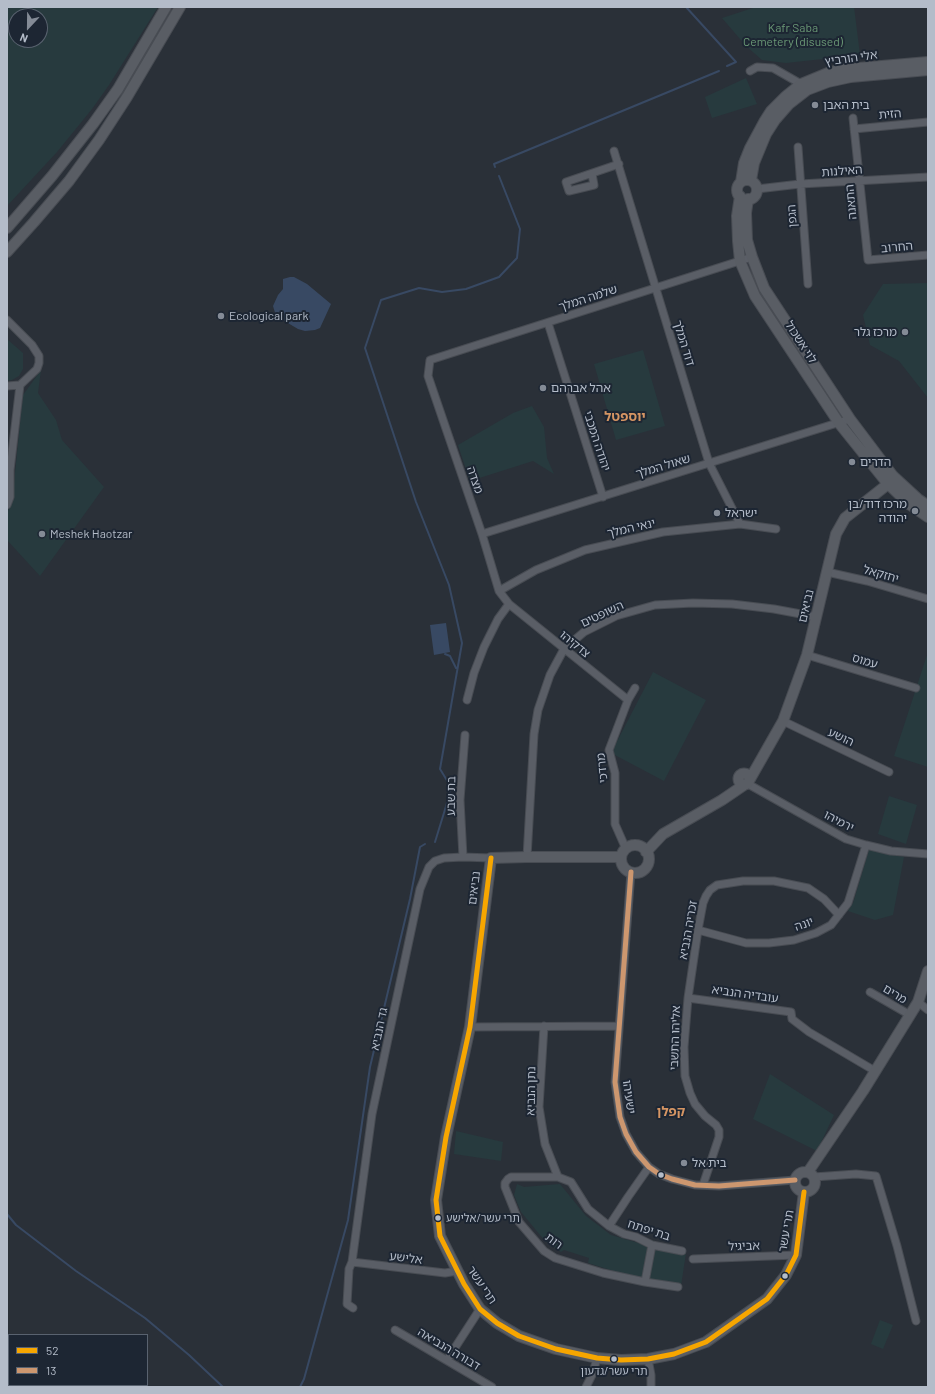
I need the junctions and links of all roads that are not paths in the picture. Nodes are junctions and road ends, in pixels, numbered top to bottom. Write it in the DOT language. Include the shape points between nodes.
graph roads {
  1 [pos="166,7"];
  2 [pos="180,7"];
  3 [pos="928,62"];
  4 [pos="928,70"];
  5 [pos="750,71"];
  6 [pos="801,84"];
  7 [pos="853,118"];
  8 [pos="928,122"];
  9 [pos="854,129"];
  10 [pos="798,147"];
  11 [pos="614,151"];
  12 [pos="619,164"];
  13 [pos="592,174"];
  14 [pos="928,177"];
  15 [pos="746,181"];
  16 [pos="860,181"];
  17 [pos="800,184"];
  18 [pos="757,189"];
  19 [pos="744,198"];
  20 [pos="7,228"];
  21 [pos="7,252"];
  22 [pos="928,255"];
  23 [pos="752,257"];
  24 [pos="868,260"];
  25 [pos="740,261"];
  26 [pos="808,284"];
  27 [pos="656,288"];
  28 [pos="7,320"];
  29 [pos="548,323"];
  30 [pos="430,360"];
  31 [pos="20,385"];
  32 [pos="7,386"];
  33 [pos="19,396"];
  34 [pos="850,419"];
  35 [pos="839,423"];
  36 [pos="710,463"];
  37 [pos="890,480"];
  38 [pos="603,497"];
  39 [pos="7,505"];
  40 [pos="928,506"];
  41 [pos="928,517"];
  42 [pos="740,524"];
  43 [pos="776,528"];
  44 [pos="482,534"];
  45 [pos="827,572"];
  46 [pos="499,591"];
  47 [pos="928,599"];
  48 [pos="509,604"];
  49 [pos="817,617"];
  50 [pos="564,649"];
  51 [pos="807,655"];
  52 [pos="635,688"];
  53 [pos="916,688"];
  54 [pos="468,700"];
  55 [pos="628,700"];
  56 [pos="783,722"];
  57 [pos="465,735"];
  58 [pos="889,772"];
  59 [pos="744,780"];
  60 [pos="866,845"];
  61 [pos="646,852"];
  62 [pos="624,853"];
  63 [pos="928,854"];
  64 [pos="463,857"];
  65 [pos="527,857"];
  66 [pos="491,858"];
  67 [pos="631,872"];
  68 [pos="839,915"];
  69 [pos="698,930"];
  70 [pos="928,971"];
  71 [pos="870,992"];
  72 [pos="688,998"];
  73 [pos="918,1002"];
  74 [pos="928,1010"];
  75 [pos="910,1015"];
  76 [pos="544,1026"];
  77 [pos="618,1026"];
  78 [pos="470,1027"];
  79 [pos="875,1071"];
  80 [pos="649,1167"];
  81 [pos="811,1174"];
  82 [pos="558,1177"];
  83 [pos="795,1180"];
  84 [pos="703,1185"];
  85 [pos="804,1192"];
  86 [pos="609,1226"];
  87 [pos="652,1245"];
  88 [pos="682,1251"];
  89 [pos="796,1255"];
  90 [pos="693,1259"];
  91 [pos="352,1262"];
  92 [pos="457,1271"];
  93 [pos="645,1282"];
  94 [pos="678,1287"];
  95 [pos="353,1308"];
  96 [pos="480,1309"];
  97 [pos="916,1321"];
  98 [pos="395,1330"];
  99 [pos="597,1358"];
  100 [pos="648,1359"];
  101 [pos="447,1360"];
  102 [pos="492,1387"];
  103 [pos="586,1387"];
  104 [pos="651,1387"];
  1 -- 20 [label="street" via="118,89 52,176"];
  2 -- 21 [label="street" via="99,140 68,181"];
  3 -- 6 [label="street, אלי הורביץ" via="847,69 830,72"];
  4 -- 15 [label="street, אלי הורביץ" via="851,77 806,90 775,120 766,134"];
  5 -- 6 [label="street" via="757,67 773,68"];
  6 -- 15 [label="street, אלי הורביץ" via="770,111 744,164"];
  7 -- 9 [label="street, התאנה"];
  8 -- 9 [label="street, הזית"];
  9 -- 16 [label="street, התאנה"];
  10 -- 17 [label="street, הגפן"];
  11 -- 12 [label="street, דוד המלך"];
  12 -- 13 [label="street"];
  12 -- 27 [label="street, דוד המלך"];
  14 -- 16 [label="street, האילנות"];
  15 -- 18 [label="street" via="755,184"];
  15 -- 19 [label="street" via="738,187 738,193"];
  16 -- 17 [label="street, האילנות"];
  16 -- 24 [label="street, התאנה"];
  17 -- 18 [label="street, האילנות"];
  17 -- 26 [label="street, הגפן"];
  18 -- 19 [label="street" via="755,195"];
  19 -- 23 [label="street, לוי אשכול" via="747,240"];
  19 -- 25 [label="street, לוי אשכול" via="737,216"];
  22 -- 24 [label="street, החרוב"];
  23 -- 25 [label="street, שלמה המלך"];
  23 -- 34 [label="street, לוי אשכול" via="764,288"];
  25 -- 27 [label="street, שלמה המלך"];
  25 -- 35 [label="street, לוי אשכול" via="755,296"];
  27 -- 29 [label="street, שלמה המלך"];
  27 -- 36 [label="street, דוד המלך"];
  28 -- 31 [label="street" via="32,345 39,356 37,369"];
  29 -- 30 [label="street, שלמה המלך"];
  29 -- 38 [label="street, יהודה המכבי"];
  30 -- 44 [label="street, מצדה" via="428,376"];
  31 -- 32 [label="street"];
  31 -- 33 [label="street"];
  32 -- 33 [label="street"];
  33 -- 39 [label="street" via="10,470 10,497"];
  34 -- 35 [label="street, שאול המלך"];
  34 -- 37 [label="street, לוי אשכול"];
  35 -- 36 [label="street, שאול המלך"];
  35 -- 37 [label="street, לוי אשכול"];
  36 -- 38 [label="street, שאול המלך"];
  36 -- 42 [label="street, דוד המלך"];
  37 -- 40 [label="street" via="904,487"];
  37 -- 41 [label="street" via="909,504"];
  37 -- 45 [label="street, נביאים" via="845,518 836,534"];
  38 -- 44 [label="street, שאול המלך"];
  42 -- 43 [label="street, ינאי המלך"];
  42 -- 46 [label="street, ינאי המלך" via="663,532 585,550 536,570"];
  44 -- 46 [label="street, מצדה"];
  45 -- 47 [label="street, יחזקאל"];
  45 -- 49 [label="street, נביאים"];
  46 -- 48 [label="street, מצדה"];
  48 -- 50 [label="street, צדקיהו"];
  48 -- 54 [label="street" via="484,646"];
  49 -- 50 [label="street, השופטים" via="732,604 655,605 616,616 584,632"];
  49 -- 51 [label="street, נביאים"];
  50 -- 55 [label="street, צדקיהו"];
  50 -- 65 [label="street, השופטים" via="550,675 538,710 534,734"];
  51 -- 53 [label="street, עמוס"];
  51 -- 56 [label="street, נביאים"];
  52 -- 55 [label="street, מרדכי"];
  55 -- 62 [label="street, מרדכי" via="610,750 615,773 615,824"];
  56 -- 58 [label="street, הושע"];
  56 -- 59 [label="street, נביאים"];
  57 -- 64 [label="street, בת שבע" via="460,800"];
  59 -- 60 [label="street, ירמיהו" via="846,839"];
  59 -- 61 [label="street, נביאים" via="722,800 663,834"];
  60 -- 63 [label="street, ירמיהו" via="891,851"];
  60 -- 68 [label="street, יונה" via="848,903"];
  61 -- 62 [label="street" via="642,847 633,846"];
  61 -- 67 [label="street" via="649,857 644,869"];
  62 -- 65 [label="street, נביאים"];
  62 -- 67 [label="street" via="622,863"];
  64 -- 66 [label="street, גד הנביא"];
  64 -- 91 [label="street, גד הנביא" via="435,861 429,867 420,889 372,1114"];
  65 -- 66 [label="street, נביאים"];
  66 -- 78 [label="street, נביאים"];
  67 -- 77 [label="street, ישעיהו"];
  68 -- 69 [label="street, יונה" via="831,925 816,933 794,940 769,943 746,943"];
  68 -- 69 [label="street, זכריה הנביא" via="824,899 808,888 774,881 743,881 717,885 710,890 703,903"];
  69 -- 72 [label="street, זכריה הנביא"];
  70 -- 73 [label="street"];
  71 -- 75 [label="street, מרים"];
  72 -- 79 [label="street, עובדיה הנביא" via="791,1012 792,1019 809,1032"];
  72 -- 84 [label="street, אליהו התשבי" via="684,1047 685,1076 695,1104 719,1130"];
  73 -- 74 [label="street"];
  73 -- 75 [label="street"];
  75 -- 79 [label="street"];
  76 -- 77 [label="street"];
  76 -- 78 [label="street"];
  76 -- 82 [label="street, נתן הנביא" via="539,1107 544,1144"];
  77 -- 80 [label="street, ישעיהו" via="615,1082 620,1117 636,1152"];
  78 -- 92 [label="street, תרי עשר" via="446,1137 436,1200 440,1236"];
  79 -- 81 [label="street"];
  80 -- 84 [label="street, ישעיהו" via="672,1179"];
  80 -- 86 [label="street, בת יפתח"];
  81 -- 83 [label="street" via="801,1173"];
  81 -- 85 [label="street" via="815,1180 814,1187"];
  81 -- 97 [label="street" via="876,1176"];
  82 -- 86 [label="street, בת יפתח" via="571,1182 588,1209"];
  82 -- 93 [label="street, רות" via="508,1179 505,1187 519,1222 544,1251 555,1258 603,1273"];
  83 -- 84 [label="street, ישעיהו"];
  83 -- 85 [label="street" via="797,1187"];
  85 -- 89 [label="street, תרי עשר"];
  86 -- 87 [label="street, בת יפתח"];
  87 -- 88 [label="street, בת יפתח"];
  87 -- 93 [label="street"];
  89 -- 90 [label="street, אביגיל"];
  89 -- 100 [label="street, תרי עשר" via="786,1275 767,1299 706,1342 674,1354"];
  91 -- 92 [label="street, אלישע" via="446,1273"];
  91 -- 95 [label="street" via="349,1269 347,1304"];
  92 -- 96 [label="street, תרי עשר"];
  93 -- 94 [label="street, רות"];
  96 -- 99 [label="street, תרי עשר" via="519,1336 556,1349"];
  96 -- 101 [label="street"];
  98 -- 101 [label="street, דבורה הנביאה"];
  99 -- 100 [label="street, תרי עשר"];
  99 -- 103 [label="street"];
  100 -- 104 [label="street"];
  101 -- 102 [label="street, דבורה הנביאה"];
}
